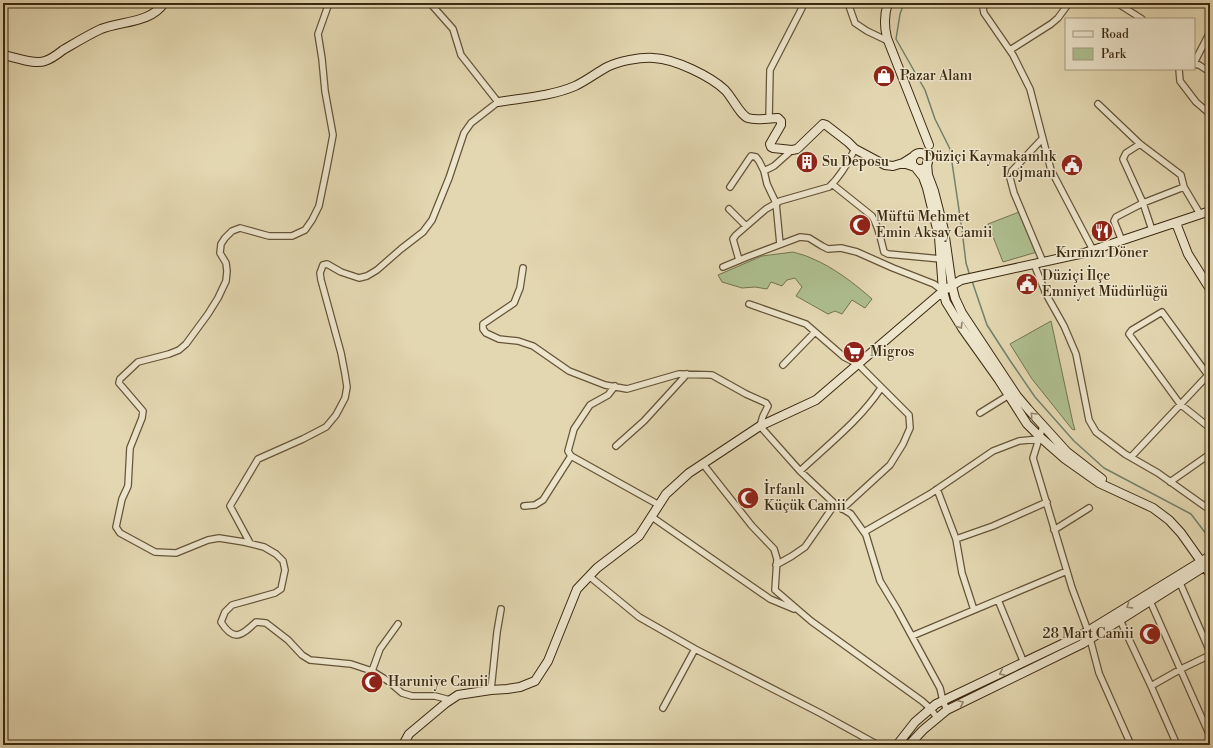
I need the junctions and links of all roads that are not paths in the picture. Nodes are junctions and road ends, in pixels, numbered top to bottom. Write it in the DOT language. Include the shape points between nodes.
graph roads {
  1 [pos="164,3"];
  2 [pos="329,3"];
  3 [pos="430,3"];
  4 [pos="802,3"];
  5 [pos="848,3"];
  6 [pos="888,3"];
  7 [pos="982,3"];
  8 [pos="1069,3"];
  9 [pos="1117,3"];
  10 [pos="1140,18"];
  11 [pos="1210,32"];
  12 [pos="888,40"];
  13 [pos="1010,50"];
  14 [pos="3,55"];
  15 [pos="1195,61"];
  16 [pos="1195,63"];
  17 [pos="1179,70"];
  18 [pos="1210,72"];
  19 [pos="498,102"];
  20 [pos="1098,104"];
  21 [pos="1210,114"];
  22 [pos="769,118"];
  23 [pos="1042,139"];
  24 [pos="1140,144"];
  25 [pos="929,145"];
  26 [pos="855,149"];
  27 [pos="792,150"];
  28 [pos="917,155"];
  29 [pos="928,162"];
  30 [pos="903,164"];
  31 [pos="915,167"];
  32 [pos="764,171"];
  33 [pos="832,184"];
  34 [pos="730,187"];
  35 [pos="1184,187"];
  36 [pos="776,203"];
  37 [pos="1142,203"];
  38 [pos="728,209"];
  39 [pos="1210,211"];
  40 [pos="1200,214"];
  41 [pos="1176,222"];
  42 [pos="746,226"];
  43 [pos="1152,230"];
  44 [pos="1122,241"];
  45 [pos="780,244"];
  46 [pos="1093,250"];
  47 [pos="941,259"];
  48 [pos="739,260"];
  49 [pos="1043,262"];
  50 [pos="1034,264"];
  51 [pos="723,267"];
  52 [pos="523,268"];
  53 [pos="952,286"];
  54 [pos="1210,289"];
  55 [pos="943,291"];
  56 [pos="749,304"];
  57 [pos="815,332"];
  58 [pos="858,364"];
  59 [pos="783,365"];
  60 [pos="687,374"];
  61 [pos="1209,376"];
  62 [pos="615,386"];
  63 [pos="882,388"];
  64 [pos="1009,395"];
  65 [pos="1180,404"];
  66 [pos="980,413"];
  67 [pos="760,426"];
  68 [pos="1043,426"];
  69 [pos="1210,428"];
  70 [pos="1039,438"];
  71 [pos="616,446"];
  72 [pos="1210,454"];
  73 [pos="571,456"];
  74 [pos="1130,457"];
  75 [pos="703,464"];
  76 [pos="800,471"];
  77 [pos="1170,482"];
  78 [pos="938,489"];
  79 [pos="1047,502"];
  80 [pos="835,504"];
  81 [pos="659,505"];
  82 [pos="524,506"];
  83 [pos="1088,508"];
  84 [pos="1209,508"];
  85 [pos="842,509"];
  86 [pos="652,516"];
  87 [pos="1054,530"];
  88 [pos="864,532"];
  89 [pos="956,539"];
  90 [pos="250,544"];
  91 [pos="1207,562"];
  92 [pos="776,566"];
  93 [pos="1066,571"];
  94 [pos="1210,574"];
  95 [pos="590,576"];
  96 [pos="1180,583"];
  97 [pos="998,600"];
  98 [pos="1150,601"];
  99 [pos="501,610"];
  100 [pos="974,610"];
  101 [pos="799,611"];
  102 [pos="1120,620"];
  103 [pos="398,624"];
  104 [pos="1089,635"];
  105 [pos="912,636"];
  106 [pos="695,649"];
  107 [pos="1210,652"];
  108 [pos="1210,656"];
  109 [pos="1024,662"];
  110 [pos="1181,669"];
  111 [pos="372,671"];
  112 [pos="1151,686"];
  113 [pos="491,690"];
  114 [pos="450,700"];
  115 [pos="943,701"];
  116 [pos="663,708"];
  117 [pos="930,709"];
  118 [pos="947,710"];
  119 [pos="937,718"];
  120 [pos="1210,736"];
  121 [pos="403,745"];
  122 [pos="878,745"];
  123 [pos="897,745"];
  124 [pos="909,745"];
  125 [pos="1131,745"];
  126 [pos="1177,745"];
  1 -- 14 [label="street" via="154,13 142,19 101,29 45,61 37,62"];
  2 -- 90 [label="street" via="318,34 333,135 319,206 312,220 305,230 292,236 270,236 240,228 232,231 221,244 220,253 227,270 226,281 208,314 186,344 169,354 138,362 119,383 143,411 130,448 128,486 122,499 116,527 120,533 155,552 176,553 219,538"];
  3 -- 19 [label="street" via="453,29 461,56"];
  4 -- 22 [label="street" via="802,8 770,70"];
  5 -- 12 [label="street" via="855,23"];
  6 -- 12 [label="street" via="885,30"];
  7 -- 13 [label="street" via="984,13"];
  8 -- 13 [label="street" via="1051,24"];
  9 -- 10 [label="street"];
  11 -- 15 [label="street"];
  12 -- 25 [label="street"];
  13 -- 23 [label="street" via="1030,89"];
  16 -- 18 [label="street"];
  17 -- 21 [label="street" via="1180,81 1196,102"];
  19 -- 22 [label="street" via="547,94 575,86 608,66 635,58 655,58 681,64 717,84 733,99 746,118"];
  19 -- 90 [label="street" via="471,123 464,133 432,220 423,232 367,276 359,278 328,264 323,265 321,280 341,353 347,386 344,398 336,415 326,427 258,459 230,506"];
  20 -- 24 [label="street"];
  22 -- 27 [label="street" via="778,118 781,121 770,144 771,147"];
  23 -- 46 [label="street" via="1051,170"];
  23 -- 49 [label="street" via="1012,171 1010,178 1014,194"];
  24 -- 35 [label="street" via="1180,175"];
  24 -- 37 [label="street" via="1123,158"];
  25 -- 28 [label="street"];
  25 -- 29 [label="street"];
  26 -- 27 [label="street" via="823,124 797,149"];
  26 -- 30 [label="street" via="885,165"];
  26 -- 33 [label="street"];
  27 -- 32 [label="street"];
  28 -- 29 [label="street" via="925,156"];
  28 -- 30 [label="street"];
  28 -- 31 [label="street" via="913,163"];
  29 -- 31 [label="street" via="920,169"];
  29 -- 53 [label="street" via="928,175 944,230"];
  30 -- 31 [label="street"];
  31 -- 47 [label="street" via="927,188 939,237"];
  32 -- 34 [label="street" via="756,157 751,156"];
  32 -- 36 [label="street"];
  33 -- 36 [label="street"];
  33 -- 47 [label="street" via="872,216 884,252"];
  35 -- 37 [label="street"];
  35 -- 40 [label="street"];
  36 -- 42 [label="street"];
  36 -- 45 [label="street"];
  37 -- 43 [label="street"];
  37 -- 44 [label="street" via="1116,217 1114,221"];
  38 -- 42 [label="street"];
  39 -- 40 [label="street"];
  40 -- 41 [label="street"];
  41 -- 43 [label="street"];
  41 -- 54 [label="street" via="1188,254"];
  42 -- 48 [label="street" via="733,239"];
  43 -- 44 [label="street"];
  44 -- 46 [label="street"];
  45 -- 48 [label="street"];
  45 -- 55 [label="street" via="800,237 809,238 828,248 857,252 934,284"];
  46 -- 49 [label="street"];
  47 -- 55 [label="street"];
  48 -- 51 [label="street"];
  49 -- 50 [label="street"];
  50 -- 53 [label="street" via="961,280"];
  50 -- 74 [label="street" via="1076,354 1089,420 1096,432"];
  52 -- 62 [label="street" via="520,288 514,303 483,324 486,334 532,346 569,371 605,385"];
  53 -- 55 [label="street"];
  68 -- 53 [label="street, one-way" via="1017,396 962,314"];
  55 -- 58 [label="street"];
  55 -- 64 [label="street, one-way" via="946,302 962,328"];
  56 -- 57 [label="street" via="806,324"];
  57 -- 58 [label="street" via="844,357"];
  57 -- 59 [label="street"];
  58 -- 63 [label="street"];
  58 -- 67 [label="street" via="816,400"];
  60 -- 62 [label="street" via="627,388"];
  60 -- 67 [label="street" via="712,375 766,403 768,406"];
  60 -- 71 [label="street" via="644,421"];
  61 -- 65 [label="street"];
  61 -- 65 [label="street" via="1162,312 1132,330 1130,334"];
  62 -- 73 [label="street" via="608,395 590,405 574,429 568,451"];
  63 -- 76 [label="street" via="860,416"];
  63 -- 85 [label="street" via="909,415 910,428 890,464"];
  64 -- 66 [label="street"];
  64 -- 70 [label="street"];
  65 -- 69 [label="street"];
  65 -- 74 [label="street"];
  67 -- 75 [label="street"];
  67 -- 76 [label="street"];
  68 -- 70 [label="street"];
  68 -- 91 [label="street" via="1067,452 1102,480 1165,510 1185,530"];
  70 -- 78 [label="street" via="1019,441 993,451"];
  70 -- 79 [label="street" via="1033,458"];
  70 -- 91 [label="street" via="1099,483 1160,513"];
  72 -- 77 [label="street"];
  73 -- 81 [label="street"];
  73 -- 82 [label="street" via="543,500 535,506"];
  74 -- 77 [label="street"];
  75 -- 81 [label="street" via="666,494"];
  75 -- 92 [label="street" via="774,550"];
  76 -- 80 [label="street"];
  77 -- 84 [label="street"];
  78 -- 88 [label="street"];
  78 -- 89 [label="street"];
  79 -- 87 [label="street"];
  79 -- 89 [label="street"];
  80 -- 85 [label="street"];
  80 -- 92 [label="street" via="806,546"];
  81 -- 86 [label="street"];
  83 -- 87 [label="street"];
  85 -- 88 [label="street" via="851,514"];
  86 -- 95 [label="street" via="639,536 596,568"];
  86 -- 101 [label="street" via="770,598"];
  87 -- 93 [label="street"];
  88 -- 105 [label="street" via="880,581"];
  89 -- 100 [label="street" via="962,573"];
  90 -- 111 [label="street" via="264,547 283,561 285,570 281,589 232,605 225,612 221,622 225,629 239,636 256,622 266,623 310,660 351,664"];
  91 -- 94 [label="street"];
  91 -- 96 [label="street"];
  91 -- 104 [label="street, one-way"];
  92 -- 101 [label="street" via="775,590"];
  93 -- 97 [label="street"];
  93 -- 104 [label="street"];
  95 -- 106 [label="street" via="639,617"];
  95 -- 113 [label="street" via="577,589 548,661 535,681 520,687"];
  96 -- 98 [label="street"];
  96 -- 107 [label="street"];
  97 -- 100 [label="street"];
  97 -- 109 [label="street"];
  98 -- 102 [label="street"];
  98 -- 110 [label="street"];
  99 -- 113 [label="street"];
  100 -- 105 [label="street"];
  101 -- 117 [label="street"];
  102 -- 104 [label="street"];
  102 -- 112 [label="street"];
  103 -- 111 [label="street" via="380,649"];
  104 -- 109 [label="street"];
  118 -- 104 [label="street, one-way" via="986,692"];
  104 -- 125 [label="street" via="1099,673"];
  105 -- 115 [label="street" via="940,688"];
  106 -- 116 [label="street"];
  106 -- 122 [label="street"];
  108 -- 110 [label="street"];
  109 -- 115 [label="street, one-way"];
  110 -- 112 [label="street"];
  110 -- 120 [label="street"];
  111 -- 114 [label="street" via="402,693"];
  112 -- 126 [label="street"];
  113 -- 114 [label="street" via="458,695"];
  114 -- 121 [label="street" via="409,734"];
  115 -- 117 [label="street"];
  115 -- 118 [label="street"];
  117 -- 119 [label="street"];
  117 -- 123 [label="street" via="915,722"];
  118 -- 119 [label="street"];
  119 -- 124 [label="street"];
}
